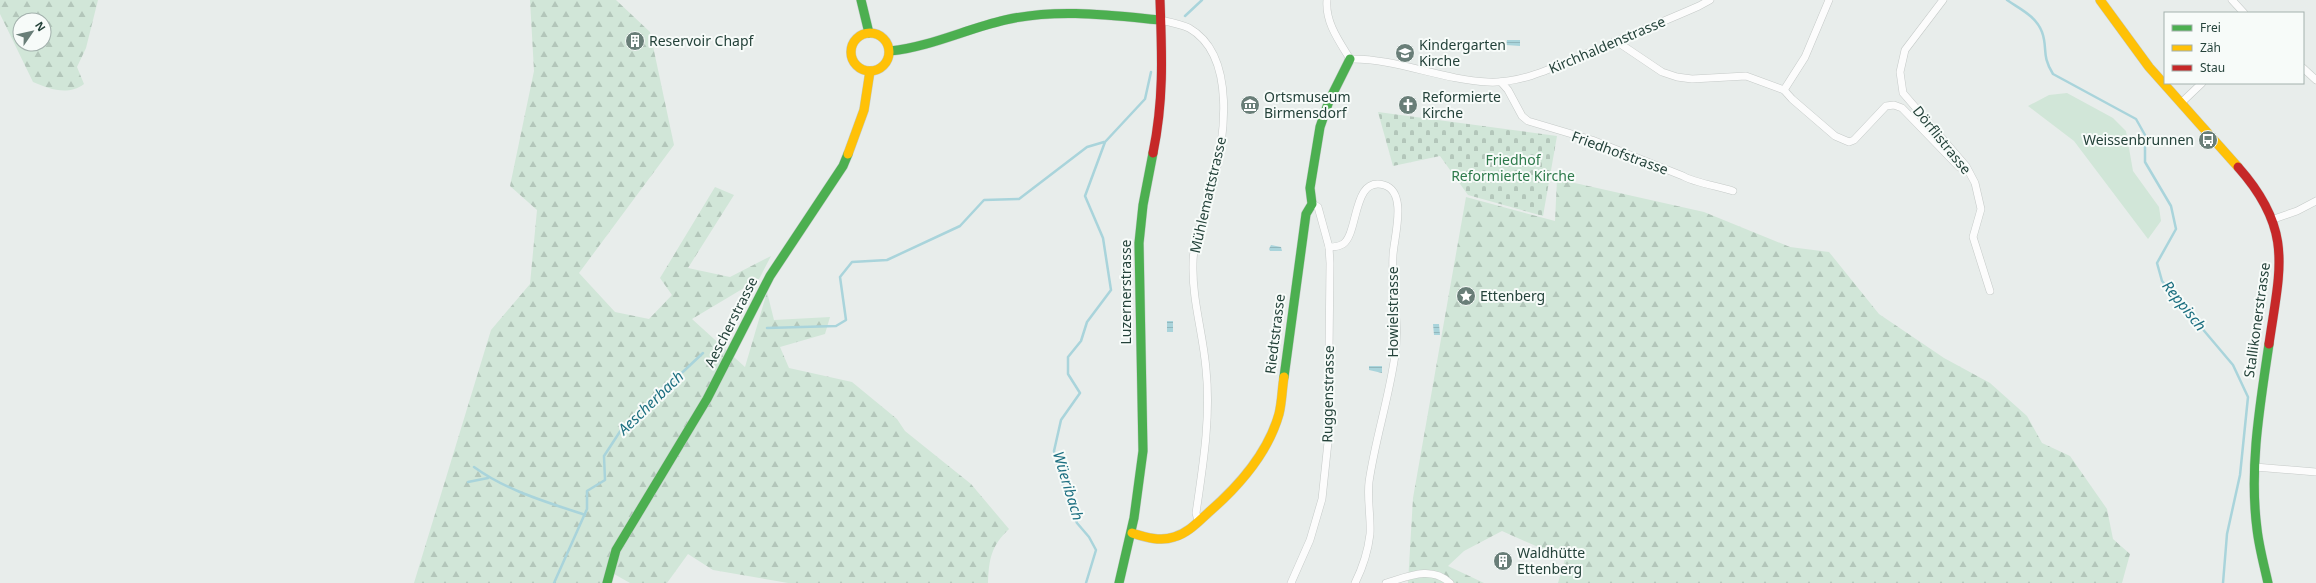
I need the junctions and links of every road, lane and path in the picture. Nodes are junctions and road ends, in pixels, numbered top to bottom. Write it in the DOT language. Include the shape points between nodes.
graph roads {
  1 [pos="861,0"];
  2 [pos="1160,0"];
  3 [pos="1327,0"];
  4 [pos="1710,0"];
  5 [pos="1829,0"];
  6 [pos="1943,0"];
  7 [pos="2100,0"];
  8 [pos="2232,0"];
  9 [pos="2243,12"];
  10 [pos="1160,20"];
  11 [pos="868,32"];
  12 [pos="1616,41"];
  13 [pos="890,52"];
  14 [pos="1350,59"];
  15 [pos="2304,69"];
  16 [pos="870,71"];
  17 [pos="2316,80"];
  18 [pos="1501,82"];
  19 [pos="2164,84"];
  20 [pos="2164,84"];
  21 [pos="2201,84"];
  22 [pos="1784,90"];
  23 [pos="2181,103"];
  24 [pos="1959,167"];
  25 [pos="1733,190"];
  26 [pos="2316,201"];
  27 [pos="1312,204"];
  28 [pos="2271,220"];
  29 [pos="1328,247"];
  30 [pos="1990,291"];
  31 [pos="2255,467"];
  32 [pos="2316,472"];
  33 [pos="1198,521"];
  34 [pos="1132,534"];
  35 [pos="607,583"];
  36 [pos="1119,583"];
  37 [pos="1291,583"];
  38 [pos="1355,583"];
  39 [pos="1386,583"];
  40 [pos="1450,583"];
  41 [pos="2268,583"];
  1 -- 11 [label="street"];
  2 -- 10 [label="street, Luzernerstrasse"];
  3 -- 14 [label="street" via="1330,23"];
  4 -- 12 [label="street, Kirchhaldenstrasse"];
  5 -- 22 [label="street" via="1804,57"];
  6 -- 30 [label="street, Dörflistrasse" via="1906,50 1900,72 1903,93 1966,166 1975,183 1981,209 1973,237"];
  7 -- 20 [label="street, Stallikonerstrasse" via="2133,48"];
  8 -- 9 [label="street"];
  10 -- 13 [label="street" via="1105,15 1030,16 992,24 924,47"];
  10 -- 33 [label="street, Mühlemattstrasse" via="1183,26 1197,34 1209,48 1222,76 1223,126 1218,159 1196,238 1193,262 1193,292 1206,368 1208,401 1196,513"];
  10 -- 34 [label="street, Luzernerstrasse" via="1163,75 1159,125 1143,206 1139,243 1143,451"];
  11 -- 13 [label="street" via="883,38"];
  11 -- 16 [label="street" via="855,40 851,50 856,65"];
  12 -- 18 [label="street, Kirchhaldenstrasse" via="1542,72"];
  12 -- 22 [label="street" via="1662,72 1677,77 1692,79 1746,76"];
  13 -- 16 [label="street" via="884,66"];
  14 -- 18 [label="street, Kirchhaldenstrasse" via="1379,61 1459,79"];
  14 -- 27 [label="street, Riedtstrasse" via="1329,101 1320,127 1310,188"];
  15 -- 17 [label="street"];
  16 -- 35 [label="street, Aescherstrasse" via="858,132 843,166 770,276 710,393 616,550"];
  18 -- 25 [label="street, Friedhofstrasse" via="1522,116 1536,125 1592,140 1690,181 1700,181"];
  19 -- 23 [label="street, Stallikonerstrasse"];
  21 -- 23 [label="street"];
  22 -- 24 [label="street" via="1835,136 1849,142 1854,140 1886,106 1902,108"];
  23 -- 28 [label="street, Stallikonerstrasse" via="2244,173 2260,195"];
  26 -- 28 [label="street"];
  27 -- 29 [label="street, Ruggenstrasse" via="1318,207"];
  27 -- 33 [label="street, Riedtstrasse" via="1306,214 1280,413 1272,436 1258,460 1241,481"];
  28 -- 31 [label="street, Stallikonerstrasse" via="2279,242 2280,265 2260,404"];
  29 -- 37 [label="street, Ruggenstrasse" via="1328,442 1322,499 1310,540"];
  29 -- 38 [label="street, Howielstrasse" via="1343,244 1348,238 1359,201 1367,189 1376,185 1384,185 1391,189 1399,207 1392,256 1395,354 1369,484 1370,534 1364,565"];
  31 -- 32 [label="street"];
  31 -- 41 [label="street, Stallikonerstrasse" via="2257,529"];
  33 -- 34 [label="street, Riedtstrasse" via="1180,535 1165,539"];
  34 -- 36 [label="street, Luzernerstrasse"];
  39 -- 40 [label="street" via="1424,572 1438,575"];
}
